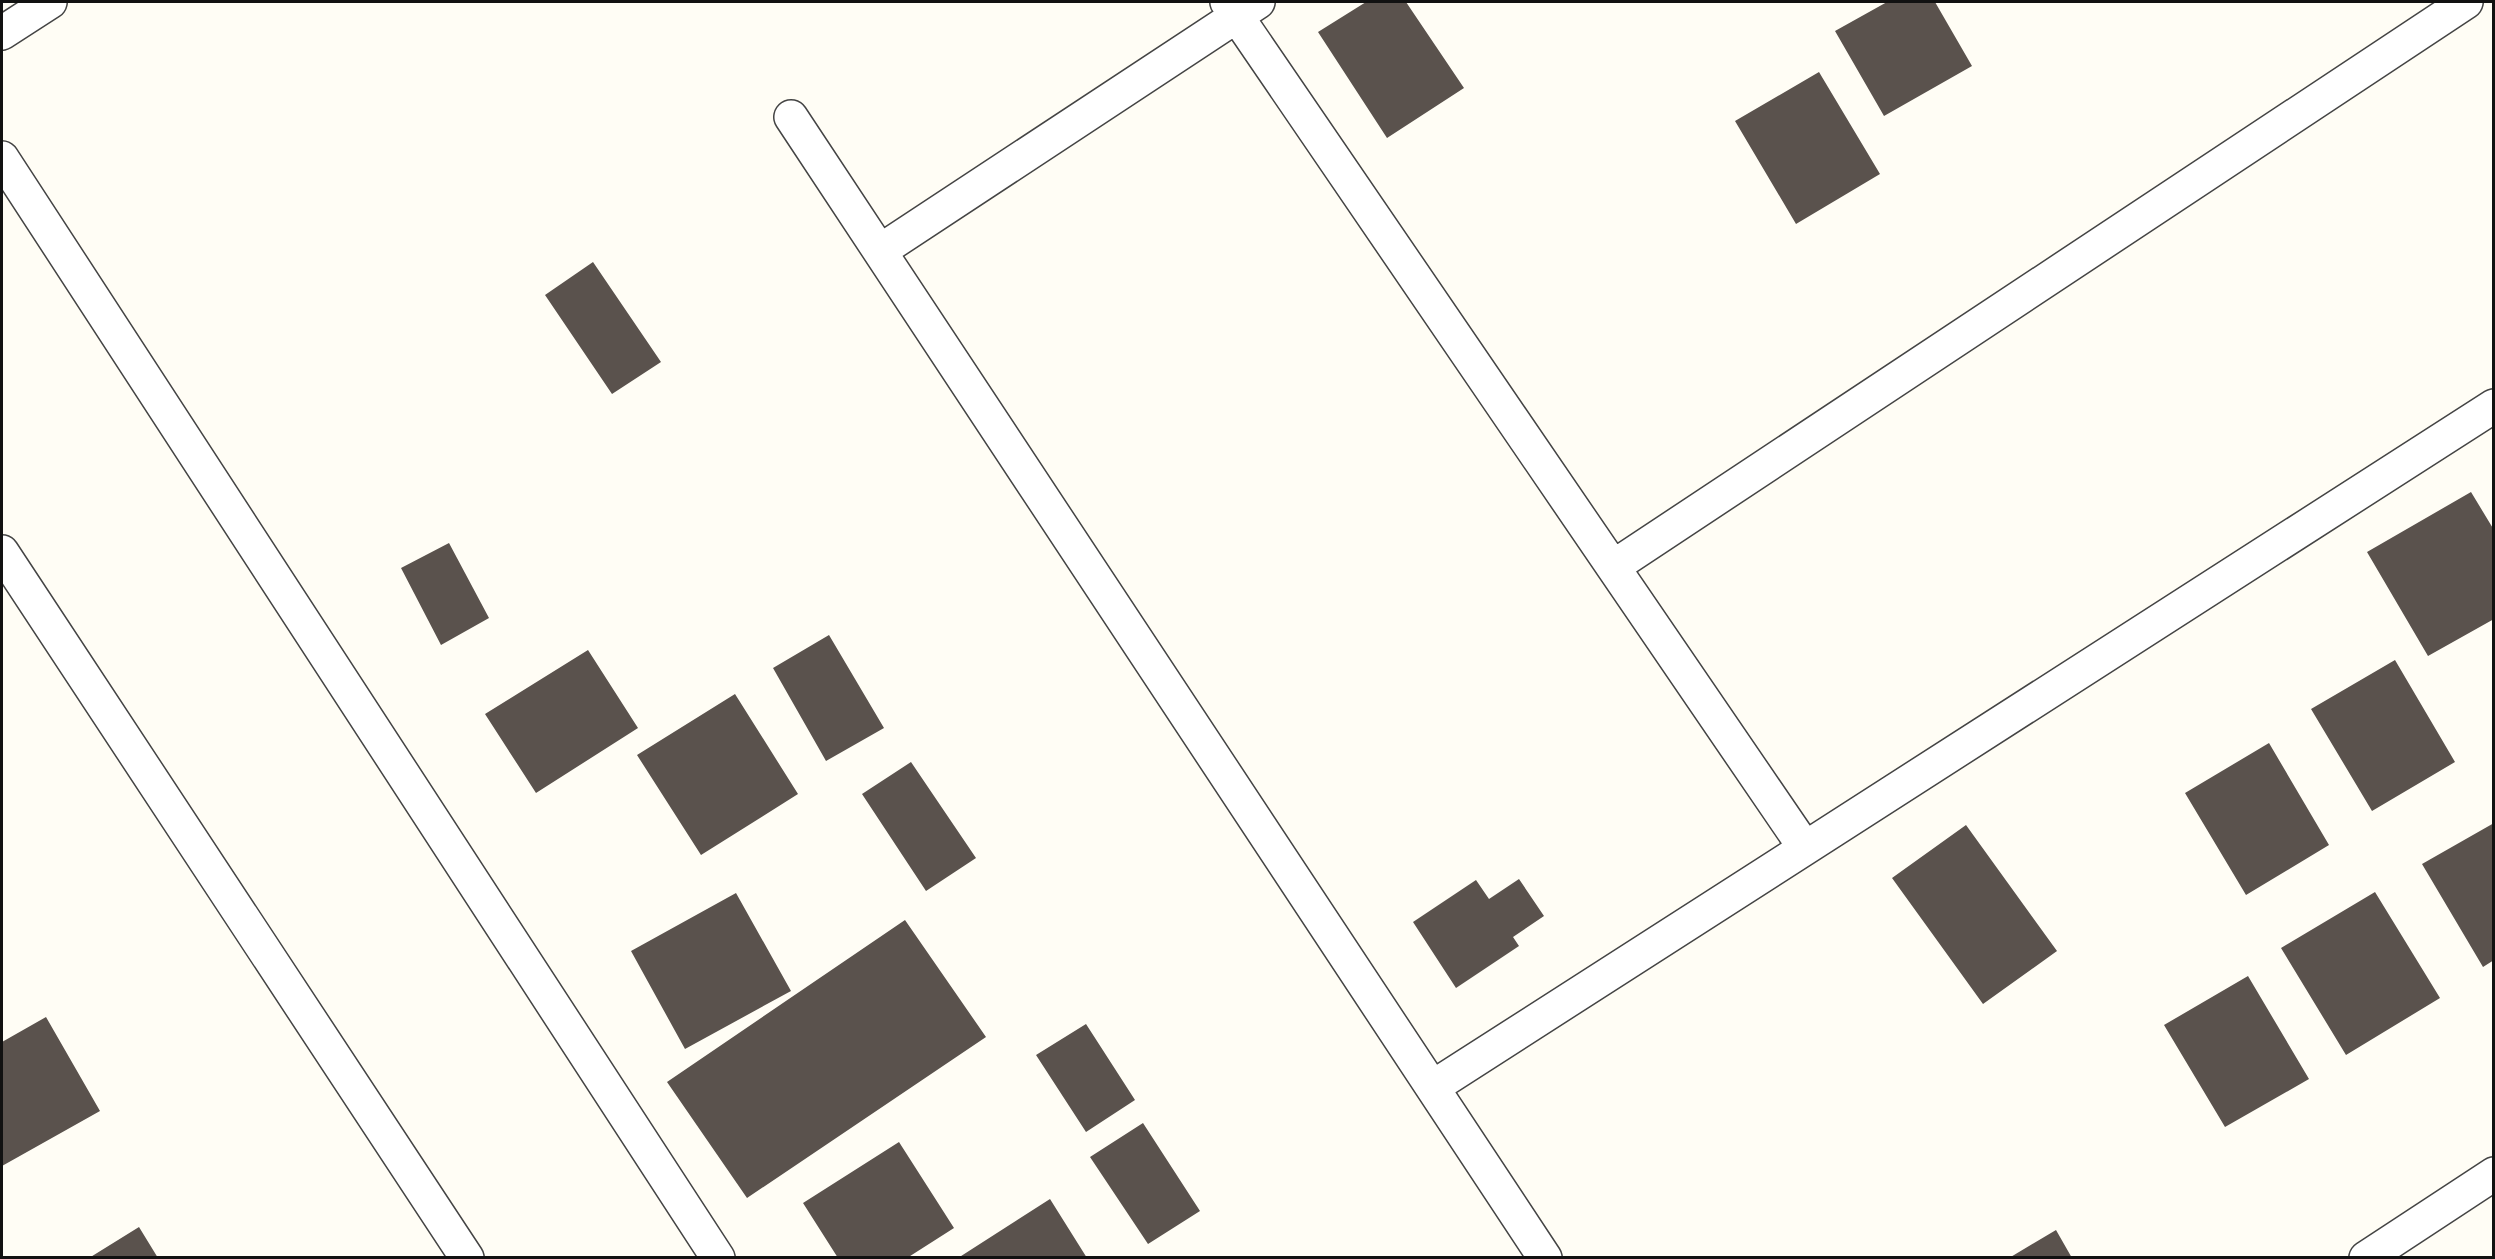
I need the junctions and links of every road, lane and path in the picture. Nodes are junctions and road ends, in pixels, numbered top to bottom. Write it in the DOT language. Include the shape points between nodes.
graph roads {
  1 [pos="50,2"];
  2 [pos="2466,2"];
  3 [pos="1240,6"];
  4 [pos="2,33"];
  5 [pos="791,117"];
  6 [pos="2,158"];
  7 [pos="880,251"];
  8 [pos="2493,406"];
  9 [pos="2,552"];
  10 [pos="1612,567"];
  11 [pos="1805,848"];
  12 [pos="1433,1087"];
  13 [pos="2493,1174"];
  14 [pos="466,1257"];
  15 [pos="718,1257"];
  16 [pos="1545,1257"];
  17 [pos="2366,1257"];
  1 -- 4 [label="street"];
  2 -- 10 [label="street"];
  3 -- 7 [label="street"];
  3 -- 10 [label="street"];
  5 -- 7 [label="street"];
  6 -- 15 [label="street"];
  7 -- 12 [label="street"];
  8 -- 11 [label="street"];
  9 -- 14 [label="street"];
  10 -- 11 [label="street"];
  11 -- 12 [label="street"];
  12 -- 16 [label="street"];
  13 -- 17 [label="street"];
}
